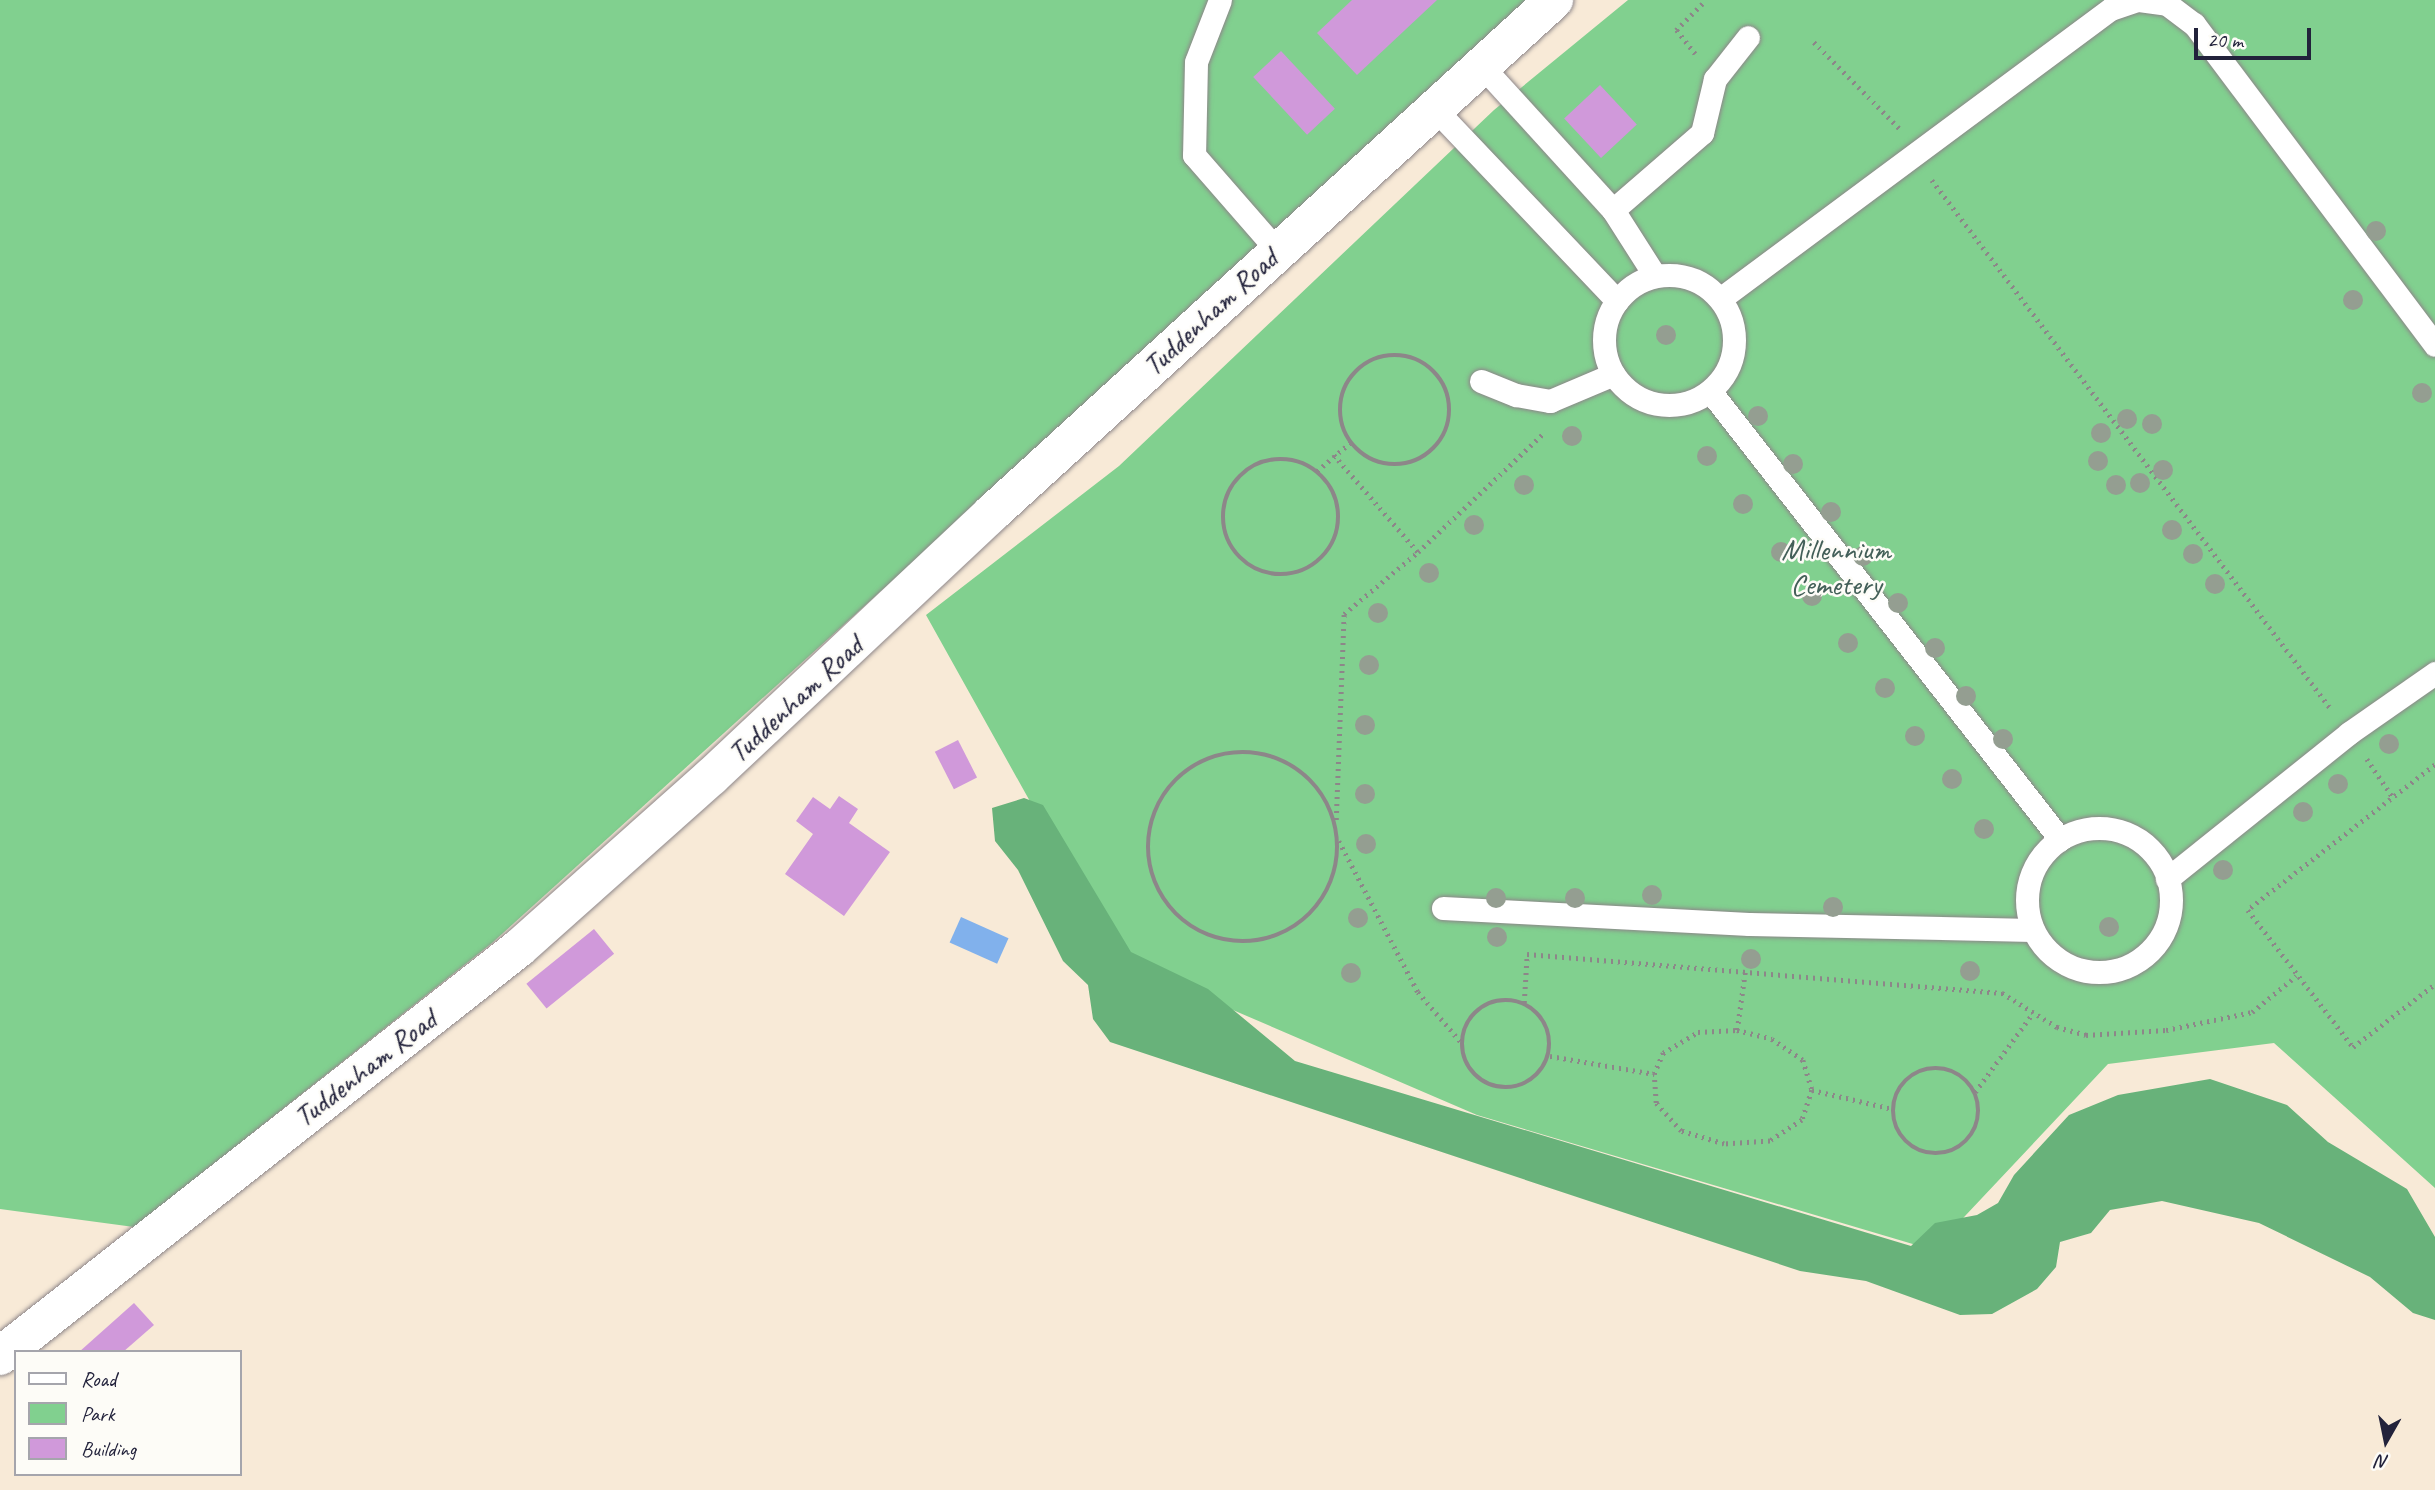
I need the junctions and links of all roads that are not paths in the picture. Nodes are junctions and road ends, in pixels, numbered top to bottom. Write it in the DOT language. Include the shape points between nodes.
graph roads {
  1 [pos="1220,0"];
  2 [pos="1554,0"];
  3 [pos="2138,0"];
  4 [pos="2117,4"];
  5 [pos="1748,37"];
  6 [pos="1481,65"];
  7 [pos="1434,108"];
  8 [pos="1613,210"];
  9 [pos="1277,250"];
  10 [pos="1655,276"];
  11 [pos="1720,299"];
  12 [pos="1617,300"];
  13 [pos="2435,345"];
  14 [pos="1614,374"];
  15 [pos="1482,381"];
  16 [pos="1710,391"];
  17 [pos="2435,673"];
  18 [pos="2060,839"];
  19 [pos="2167,879"];
  20 [pos="1443,908"];
  21 [pos="2033,930"];
  22 [pos="0,1356"];
  1 -- 9 [label="lane" via="1196,62 1194,155"];
  2 -- 6 [label="street, Tuddenham Road"];
  3 -- 4 [label="lane"];
  3 -- 13 [label="lane" via="2167,4 2194,24"];
  4 -- 11 [label="lane"];
  5 -- 8 [label="lane" via="1714,79 1702,133"];
  6 -- 7 [label="street, Tuddenham Road"];
  6 -- 8 [label="lane"];
  7 -- 9 [label="street, Tuddenham Road"];
  7 -- 12 [label="lane"];
  8 -- 10 [label="lane"];
  9 -- 22 [label="street, Tuddenham Road" via="711,777 519,948"];
  10 -- 11 [label="lane" via="1678,275 1699,281"];
  10 -- 12 [label="lane" via="1633,285"];
  11 -- 16 [label="lane" via="1727,308 1734,341 1730,364"];
  12 -- 14 [label="lane" via="1604,330 1605,353"];
  14 -- 15 [label="lane" via="1550,401 1516,396"];
  14 -- 16 [label="lane" via="1628,390 1648,401 1670,405"];
  16 -- 18 [label="lane"];
  17 -- 19 [label="lane" via="2349,733"];
  18 -- 19 [label="lane" via="2083,829 2108,828 2133,836 2152,851"];
  18 -- 21 [label="lane" via="2040,857 2029,880 2026,905"];
  19 -- 21 [label="lane" via="2170,915 2161,938 2135,963 2111,972 2086,971 2063,962"];
  20 -- 21 [label="lane" via="1749,924"];
}
